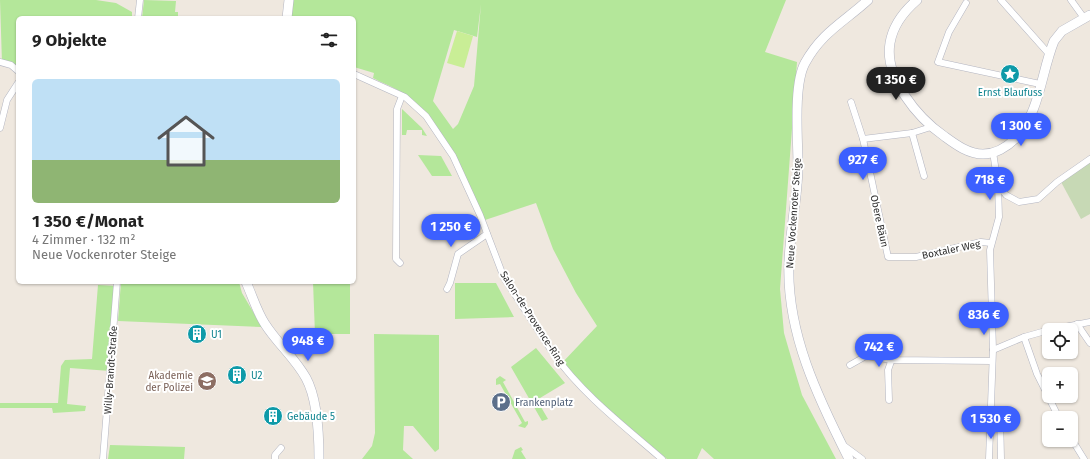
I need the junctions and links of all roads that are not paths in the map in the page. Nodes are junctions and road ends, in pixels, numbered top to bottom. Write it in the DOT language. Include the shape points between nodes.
graph roads {
  1 [pos="140,0"];
  2 [pos="289,0"];
  3 [pos="868,0"];
  4 [pos="916,0"];
  5 [pos="1001,0"];
  6 [pos="1071,0"];
  7 [pos="966,2"];
  8 [pos="138,16"];
  9 [pos="287,16"];
  10 [pos="1087,17"];
  11 [pos="1049,54"];
  12 [pos="0,62"];
  13 [pos="16,70"];
  14 [pos="356,75"];
  15 [pos="1040,84"];
  16 [pos="16,86"];
  17 [pos="402,96"];
  18 [pos="851,102"];
  19 [pos="930,127"];
  20 [pos="0,128"];
  21 [pos="912,133"];
  22 [pos="863,139"];
  23 [pos="993,152"];
  24 [pos="1090,159"];
  25 [pos="924,176"];
  26 [pos="998,185"];
  27 [pos="487,234"];
  28 [pos="991,243"];
  29 [pos="888,256"];
  30 [pos="400,263"];
  31 [pos="117,284"];
  32 [pos="247,284"];
  33 [pos="447,289"];
  34 [pos="1090,322"];
  35 [pos="1078,324"];
  36 [pos="1078,325"];
  37 [pos="1042,332"];
  38 [pos="1024,337"];
  39 [pos="898,342"];
  40 [pos="1090,343"];
  41 [pos="993,350"];
  42 [pos="892,360"];
  43 [pos="992,361"];
  44 [pos="850,365"];
  45 [pos="889,400"];
  46 [pos="1056,411"];
  47 [pos="990,413"];
  48 [pos="842,444"];
  49 [pos="1077,447"];
  50 [pos="281,448"];
  51 [pos="103,459"];
  52 [pos="275,459"];
  53 [pos="319,459"];
  54 [pos="662,459"];
  55 [pos="849,459"];
  56 [pos="862,459"];
  57 [pos="989,459"];
  58 [pos="1001,459"];
  59 [pos="1084,459"];
  1 -- 8 [label="street"];
  2 -- 9 [label="main road"];
  3 -- 48 [label="main road, Neue Vockenroter Steige" via="820,40 804,64 798,96 798,171 788,262 792,311 800,345 813,381"];
  4 -- 19 [label="main road" via="904,12 895,27 889,51 901,89"];
  5 -- 11 [label="street"];
  6 -- 10 [label="street"];
  7 -- 15 [label="street" via="949,32 938,62"];
  10 -- 11 [label="main road" via="1062,31 1054,41"];
  11 -- 15 [label="main road"];
  12 -- 13 [label="street"];
  14 -- 17 [label="street, Salon-de-Provence-Ring"];
  15 -- 23 [label="main road" via="1025,126 1011,143"];
  16 -- 20 [label="street" via="7,100"];
  17 -- 27 [label="street, Salon-de-Provence-Ring" via="426,116 453,156"];
  17 -- 30 [label="street" via="398,105 397,155 396,259"];
  18 -- 22 [label="street, Obere Bäun"];
  19 -- 21 [label="street"];
  19 -- 23 [label="main road" via="970,151 982,154"];
  21 -- 22 [label="street"];
  21 -- 25 [label="street"];
  22 -- 29 [label="street, Obere Bäun"];
  23 -- 26 [label="street"];
  24 -- 26 [label="street" via="1038,199 1019,202 1006,195"];
  26 -- 28 [label="street" via="999,217"];
  27 -- 33 [label="street" via="458,254"];
  27 -- 54 [label="street, Salon-de-Provence-Ring" via="504,278 561,364 593,398"];
  28 -- 29 [label="street, Boxtaler Weg" via="982,242 916,257"];
  28 -- 41 [label="street"];
  31 -- 51 [label="street, Willy-Brandt-Straße"];
  32 -- 53 [label="main road" via="264,323 307,378 315,408"];
  34 -- 35 [label="street"];
  36 -- 40 [label="street"];
  37 -- 38 [label="street"];
  38 -- 41 [label="street"];
  38 -- 46 [label="street" via="1037,374"];
  39 -- 42 [label="street"];
  41 -- 43 [label="street"];
  42 -- 43 [label="street"];
  42 -- 44 [label="street" via="866,356"];
  42 -- 45 [label="street" via="888,370"];
  43 -- 47 [label="street"];
  47 -- 57 [label="street"];
  47 -- 58 [label="street" via="1000,413"];
  48 -- 55 [label="main road, Neue Vockenroter Steige"];
  48 -- 56 [label="street, Neue Vockenroter Steige"];
  49 -- 59 [label="street"];
  50 -- 52 [label="street"];
}
